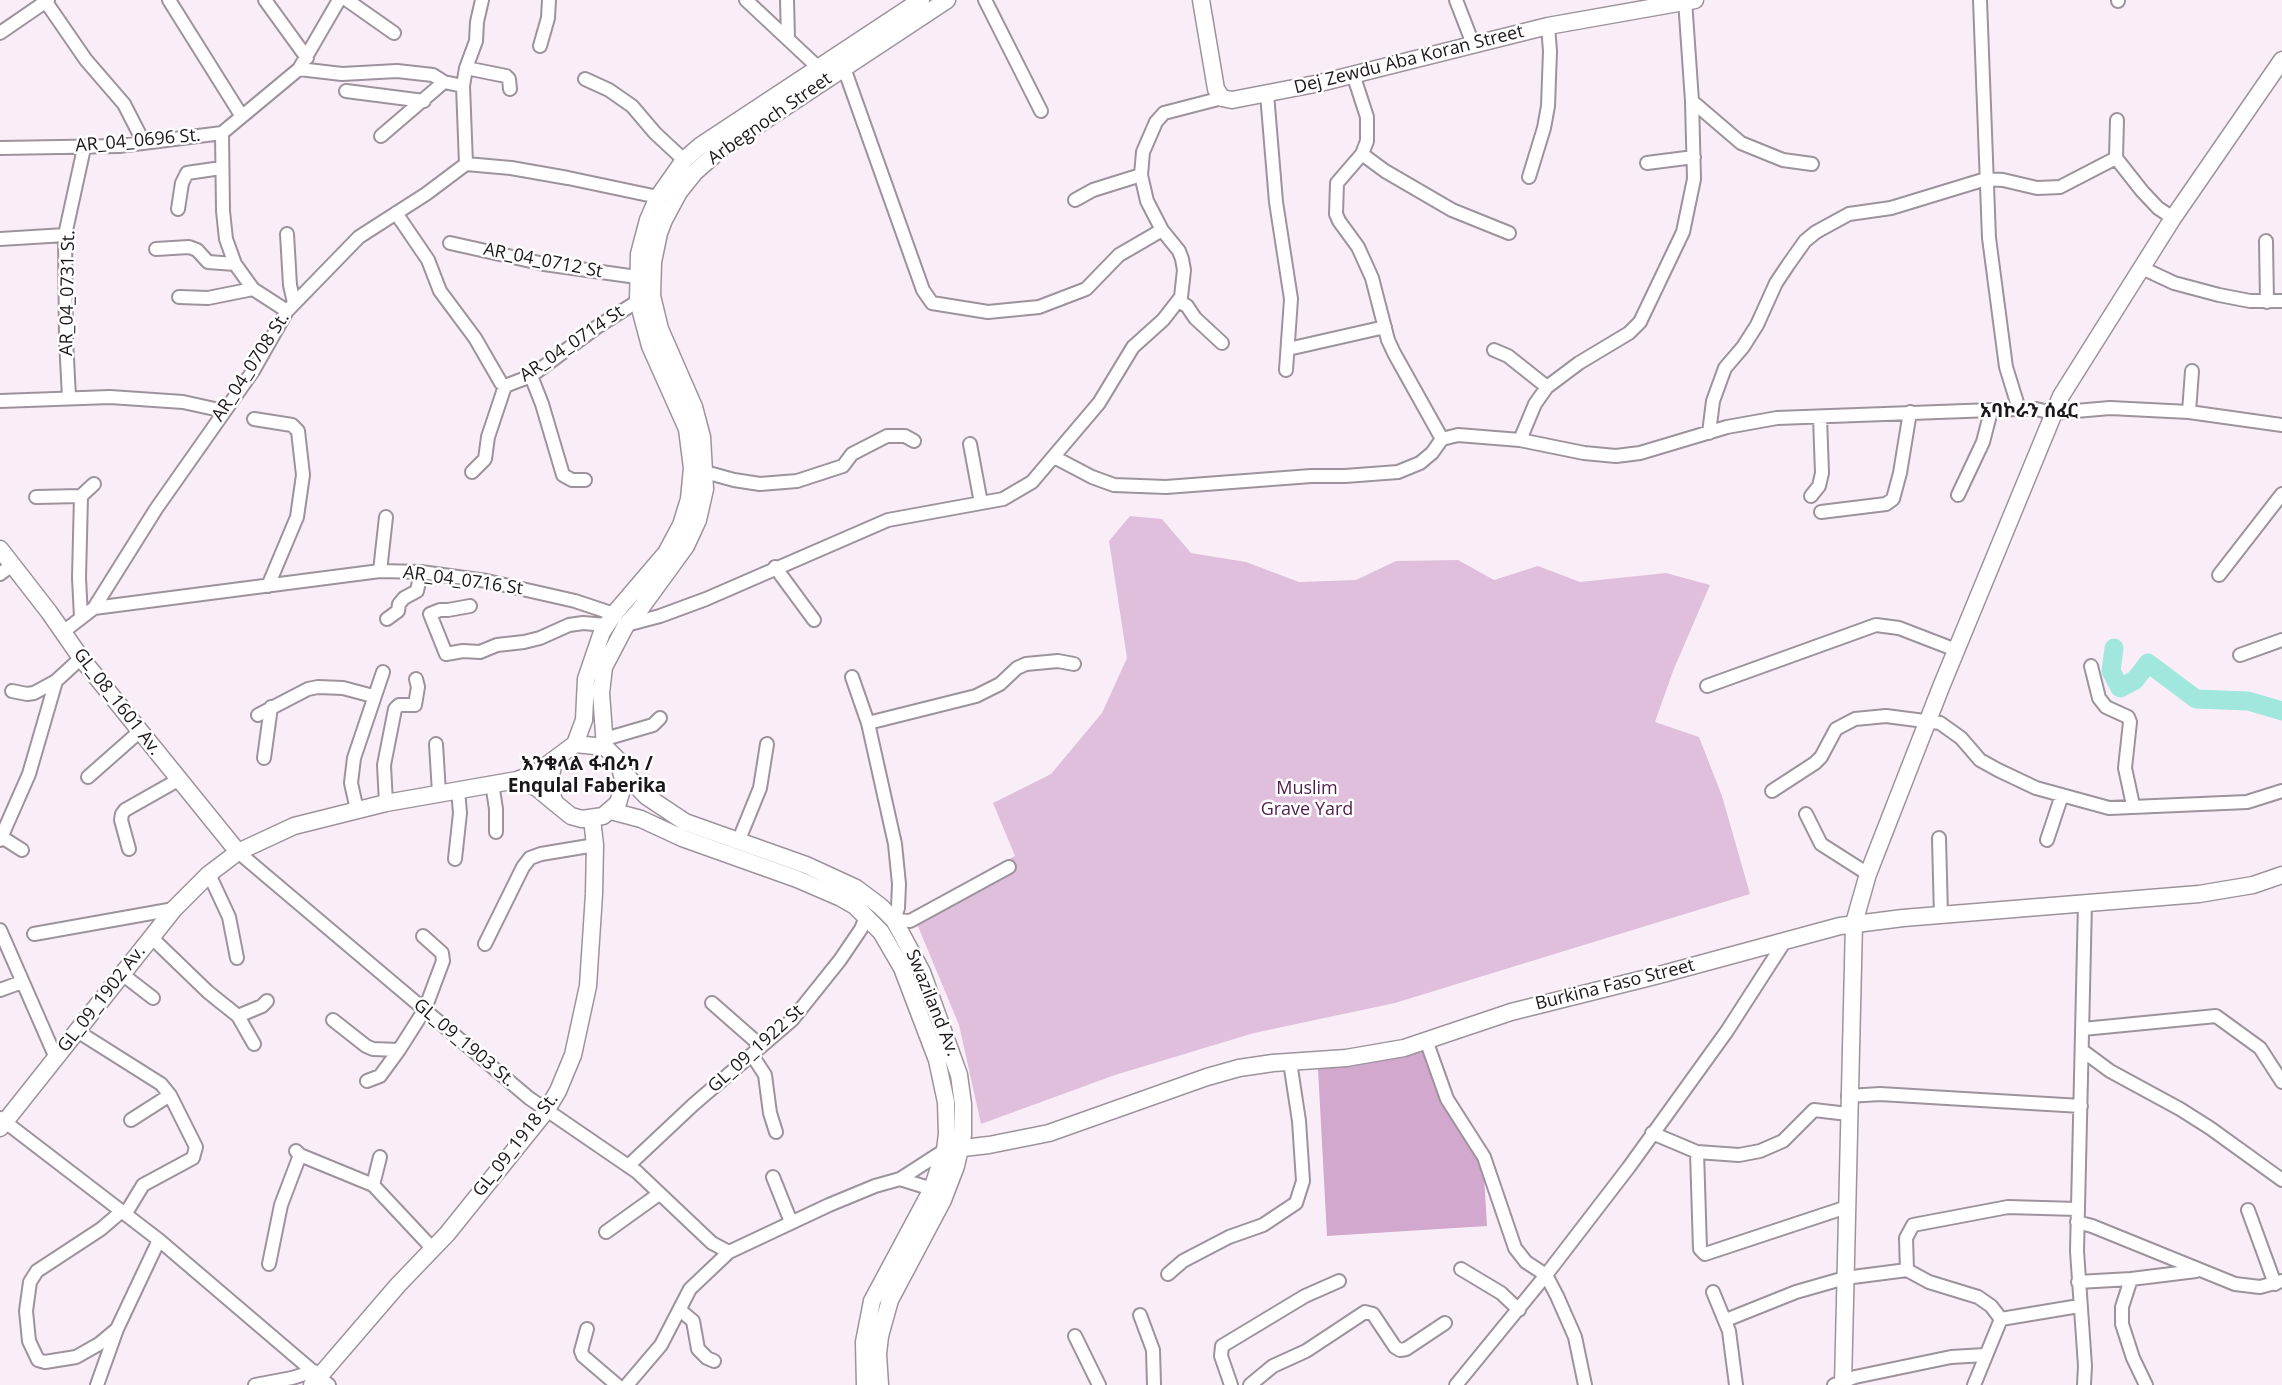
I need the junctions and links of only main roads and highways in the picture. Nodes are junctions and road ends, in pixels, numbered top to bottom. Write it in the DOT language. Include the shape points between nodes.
graph roads {
  1 [pos="921,0"];
  2 [pos="947,0"];
  3 [pos="1201,0"];
  4 [pos="1688,1"];
  5 [pos="2282,60"];
  6 [pos="824,73"];
  7 [pos="0,549"];
  8 [pos="6,570"];
  9 [pos="615,621"];
  10 [pos="605,743"];
  11 [pos="575,744"];
  12 [pos="555,761"];
  13 [pos="623,772"];
  14 [pos="516,780"];
  15 [pos="555,803"];
  16 [pos="611,811"];
  17 [pos="593,819"];
  18 [pos="238,852"];
  19 [pos="2282,875"];
  20 [pos="1854,923"];
  21 [pos="2,1123"];
  22 [pos="953,1150"];
  23 [pos="318,1379"];
  24 [pos="1840,1384"];
  25 [pos="865,1385"];
  26 [pos="880,1385"];
  1 -- 6 [label="main road, Arbegnoch Street"];
  2 -- 6 [label="main road, Arbegnoch Street" via="844,68"];
  3 -- 4 [label="main road, Dej Zewdu Aba Koran Street" via="1216,89 1222,98 1232,100 1548,26"];
  5 -- 20 [label="main road" via="2173,218 2053,413 1928,720 1868,874"];
  6 -- 9 [label="main road, Arbegnoch Street" via="710,159 679,192 659,233 653,262 654,308 694,407 704,448 705,489 686,546 638,612"];
  6 -- 9 [label="main road, Arbegnoch Street" via="727,126 684,160 658,197 643,236 637,276 640,316 687,429 692,468 689,499 676,536"];
  7 -- 8 [label="main road, GL_08_1601 Av."];
  8 -- 18 [label="main road, GL_08_1601 Av." via="63,632"];
  9 -- 10 [label="main road, Arbegnoch Street" via="601,680"];
  9 -- 11 [label="main road, Arbegnoch Street" via="586,679 584,720"];
  10 -- 11 [label="main road"];
  10 -- 13 [label="main road"];
  11 -- 12 [label="main road"];
  12 -- 14 [label="main road, GL_09_1902 Av."];
  12 -- 15 [label="main road" via="550,781"];
  13 -- 16 [label="main road" via="623,793"];
  13 -- 22 [label="main road, Swaziland Av." via="646,796 685,822 838,878 894,920 914,952 953,1055 963,1104 963,1135"];
  14 -- 15 [label="main road" via="537,788"];
  14 -- 18 [label="main road, GL_09_1902 Av." via="356,810 287,828"];
  15 -- 17 [label="main road" via="571,816"];
  16 -- 17 [label="main road"];
  16 -- 22 [label="main road, Swaziland Av." via="830,892 855,906 895,953 937,1060"];
  17 -- 23 [label="main road, GL_09_1918 St." via="585,1007 565,1076 547,1111"];
  18 -- 21 [label="main road, GL_09_1902 Av." via="174,909"];
  19 -- 20 [label="main road, Burkina Faso Street" via="2199,894"];
  20 -- 22 [label="main road, Burkina Faso Street" via="1530,1006 1404,1048 1254,1065 1049,1133"];
  20 -- 24 [label="main road"];
  22 -- 25 [label="main road, Swaziland Av." via="872,1301 864,1342"];
  22 -- 26 [label="main road, Swaziland Av." via="943,1200 890,1300 880,1336"];
}
